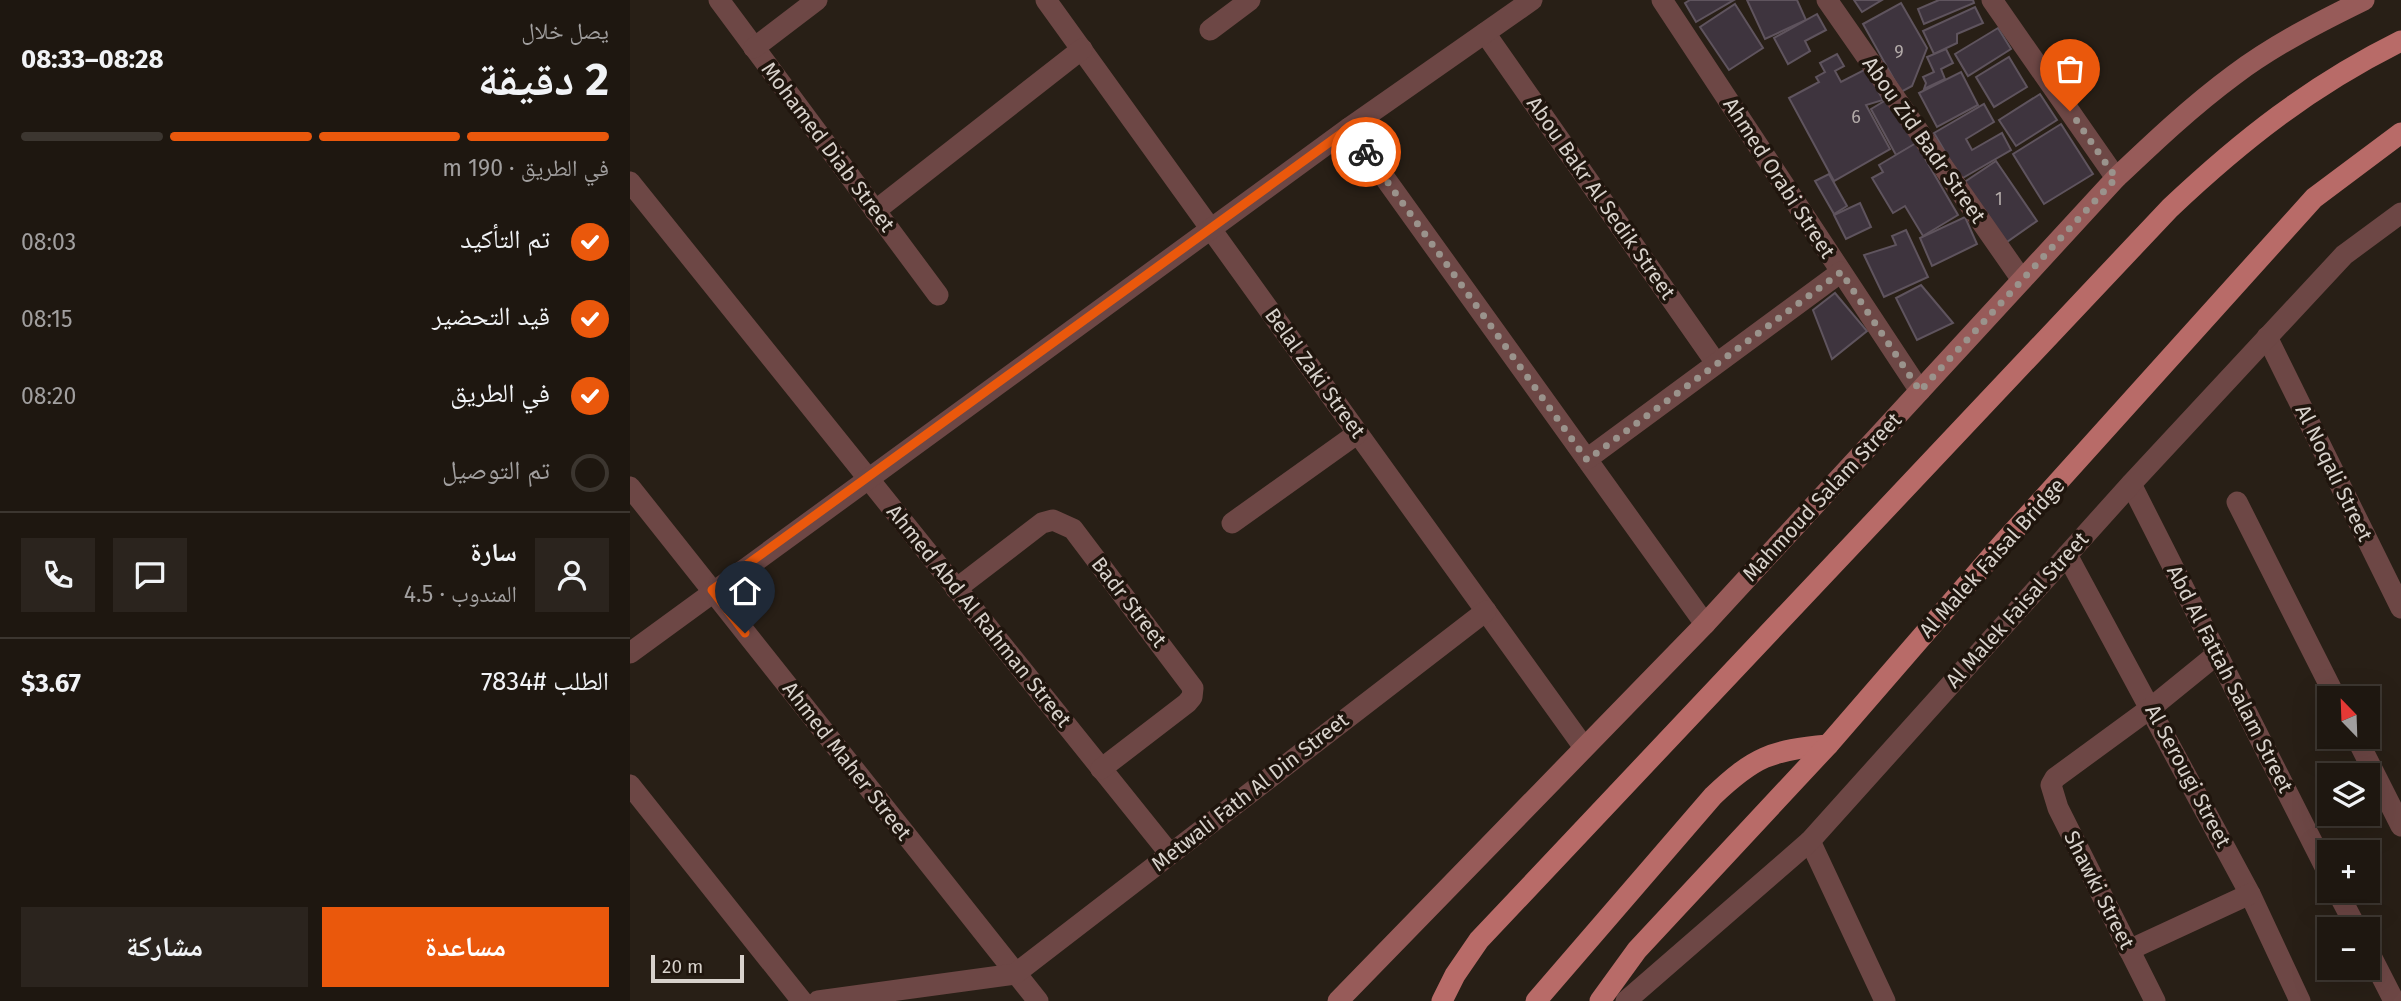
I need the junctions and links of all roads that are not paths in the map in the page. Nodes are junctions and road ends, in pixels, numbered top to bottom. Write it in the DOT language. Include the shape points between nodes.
graph roads {
  1 [pos="719,0"];
  2 [pos="817,0"];
  3 [pos="1046,0"];
  4 [pos="1250,0"];
  5 [pos="1532,0"];
  6 [pos="1662,0"];
  7 [pos="1827,0"];
  8 [pos="1992,0"];
  9 [pos="2364,0"];
  10 [pos="1210,30"];
  11 [pos="1486,33"];
  12 [pos="2401,41"];
  13 [pos="754,48"];
  14 [pos="1082,49"];
  15 [pos="1349,128"];
  16 [pos="2401,133"];
  17 [pos="2116,178"];
  18 [pos="630,182"];
  19 [pos="875,211"];
  20 [pos="2401,214"];
  21 [pos="1211,229"];
  22 [pos="1841,272"];
  23 [pos="2022,280"];
  24 [pos="937,295"];
  25 [pos="2267,337"];
  26 [pos="1716,363"];
  27 [pos="1920,391"];
  28 [pos="1358,433"];
  29 [pos="1587,460"];
  30 [pos="867,478"];
  31 [pos="2131,484"];
  32 [pos="630,487"];
  33 [pos="2237,502"];
  34 [pos="1232,523"];
  35 [pos="2067,555"];
  36 [pos="956,589"];
  37 [pos="712,590"];
  38 [pos="2401,608"];
  39 [pos="1486,611"];
  40 [pos="1705,624"];
  41 [pos="630,653"];
  42 [pos="2216,654"];
  43 [pos="2330,686"];
  44 [pos="2152,707"];
  45 [pos="1828,745"];
  46 [pos="1583,746"];
  47 [pos="2362,749"];
  48 [pos="1101,769"];
  49 [pos="630,785"];
  50 [pos="2401,826"];
  51 [pos="1810,841"];
  52 [pos="2317,852"];
  53 [pos="1170,854"];
  54 [pos="2250,894"];
  55 [pos="2129,950"];
  56 [pos="1015,974"];
  57 [pos="2380,974"];
  58 [pos="802,1001"];
  59 [pos="818,1001"];
  60 [pos="1038,1001"];
  61 [pos="1338,1001"];
  62 [pos="1442,1001"];
  63 [pos="1536,1001"];
  64 [pos="1600,1001"];
  65 [pos="1626,1001"];
  66 [pos="1885,1001"];
  67 [pos="2155,1001"];
  68 [pos="2300,1001"];
  69 [pos="2394,1001"];
  1 -- 13 [label="street, Mohamed Diab Street"];
  2 -- 13 [label="street"];
  3 -- 14 [label="street, Belal Zaki Street"];
  4 -- 10 [label="street"];
  5 -- 11 [label="street"];
  6 -- 22 [label="street, Ahmed Orabi Street"];
  7 -- 23 [label="street, Abou Zid Badr Street"];
  8 -- 17 [label="street"];
  9 -- 17 [label="street, Mahmoud Salam Street" via="2302,31 2234,74"];
  11 -- 15 [label="street"];
  11 -- 26 [label="street, Abou Bakr Al Sedik Street"];
  12 -- 62 [label="main road" via="2290,104 2170,208 1479,940"];
  13 -- 19 [label="street, Mohamed Diab Street"];
  14 -- 19 [label="street"];
  14 -- 21 [label="street, Belal Zaki Street"];
  15 -- 21 [label="street"];
  15 -- 29 [label="street"];
  16 -- 45 [label="main road, Al Malek Faisal Bridge" via="2314,198"];
  17 -- 23 [label="street, Mahmoud Salam Street"];
  18 -- 30 [label="street, Ahmed Abd Al Rahman Street"];
  19 -- 24 [label="street, Mohamed Diab Street"];
  20 -- 25 [label="street, Al Malek Faisal Street" via="2344,255"];
  21 -- 28 [label="street, Belal Zaki Street"];
  21 -- 30 [label="street"];
  22 -- 26 [label="street"];
  22 -- 27 [label="street, Ahmed Orabi Street"];
  23 -- 27 [label="street, Mahmoud Salam Street"];
  25 -- 31 [label="street, Al Malek Faisal Street"];
  25 -- 38 [label="street, Al Noqali Street"];
  26 -- 29 [label="street"];
  27 -- 40 [label="street, Mahmoud Salam Street"];
  28 -- 34 [label="street"];
  28 -- 39 [label="street, Belal Zaki Street"];
  29 -- 40 [label="street"];
  30 -- 36 [label="street, Ahmed Abd Al Rahman Street"];
  30 -- 37 [label="street"];
  31 -- 35 [label="street, Al Malek Faisal Street"];
  31 -- 42 [label="street, Abd Al Fattah Salam Street"];
  32 -- 37 [label="street, Ahmed Maher Street"];
  33 -- 43 [label="street"];
  35 -- 44 [label="street, Al Serougi Street"];
  35 -- 51 [label="street, Al Malek Faisal Street"];
  36 -- 48 [label="street, Ahmed Abd Al Rahman Street"];
  36 -- 48 [label="street, Badr Street" via="1042,523 1053,520 1073,529 1193,688 1187,702"];
  37 -- 41 [label="street"];
  37 -- 56 [label="street, Ahmed Maher Street"];
  39 -- 46 [label="street, Belal Zaki Street"];
  39 -- 53 [label="street, Metwali Fath Al Din Street"];
  40 -- 46 [label="street, Mahmoud Salam Street"];
  42 -- 44 [label="street"];
  42 -- 52 [label="street, Abd Al Fattah Salam Street"];
  44 -- 54 [label="street, Al Serougi Street"];
  44 -- 55 [label="street, Shawki Street" via="2055,778 2052,793"];
  45 -- 63 [label="main road" via="1784,748 1745,766 1713,796"];
  45 -- 64 [label="main road, Al Malek Faisal Bridge" via="1637,950"];
  46 -- 61 [label="street, Mahmoud Salam Street"];
  47 -- 50 [label="street"];
  48 -- 53 [label="street, Ahmed Abd Al Rahman Street"];
  49 -- 58 [label="street"];
  51 -- 65 [label="street, Al Malek Faisal Street"];
  51 -- 66 [label="street"];
  53 -- 56 [label="street, Metwali Fath Al Din Street"];
  54 -- 55 [label="street"];
  54 -- 68 [label="street, Al Serougi Street"];
  55 -- 67 [label="street, Shawki Street"];
  56 -- 59 [label="street"];
  56 -- 60 [label="street, Ahmed Maher Street"];
  57 -- 69 [label="street"];
}
